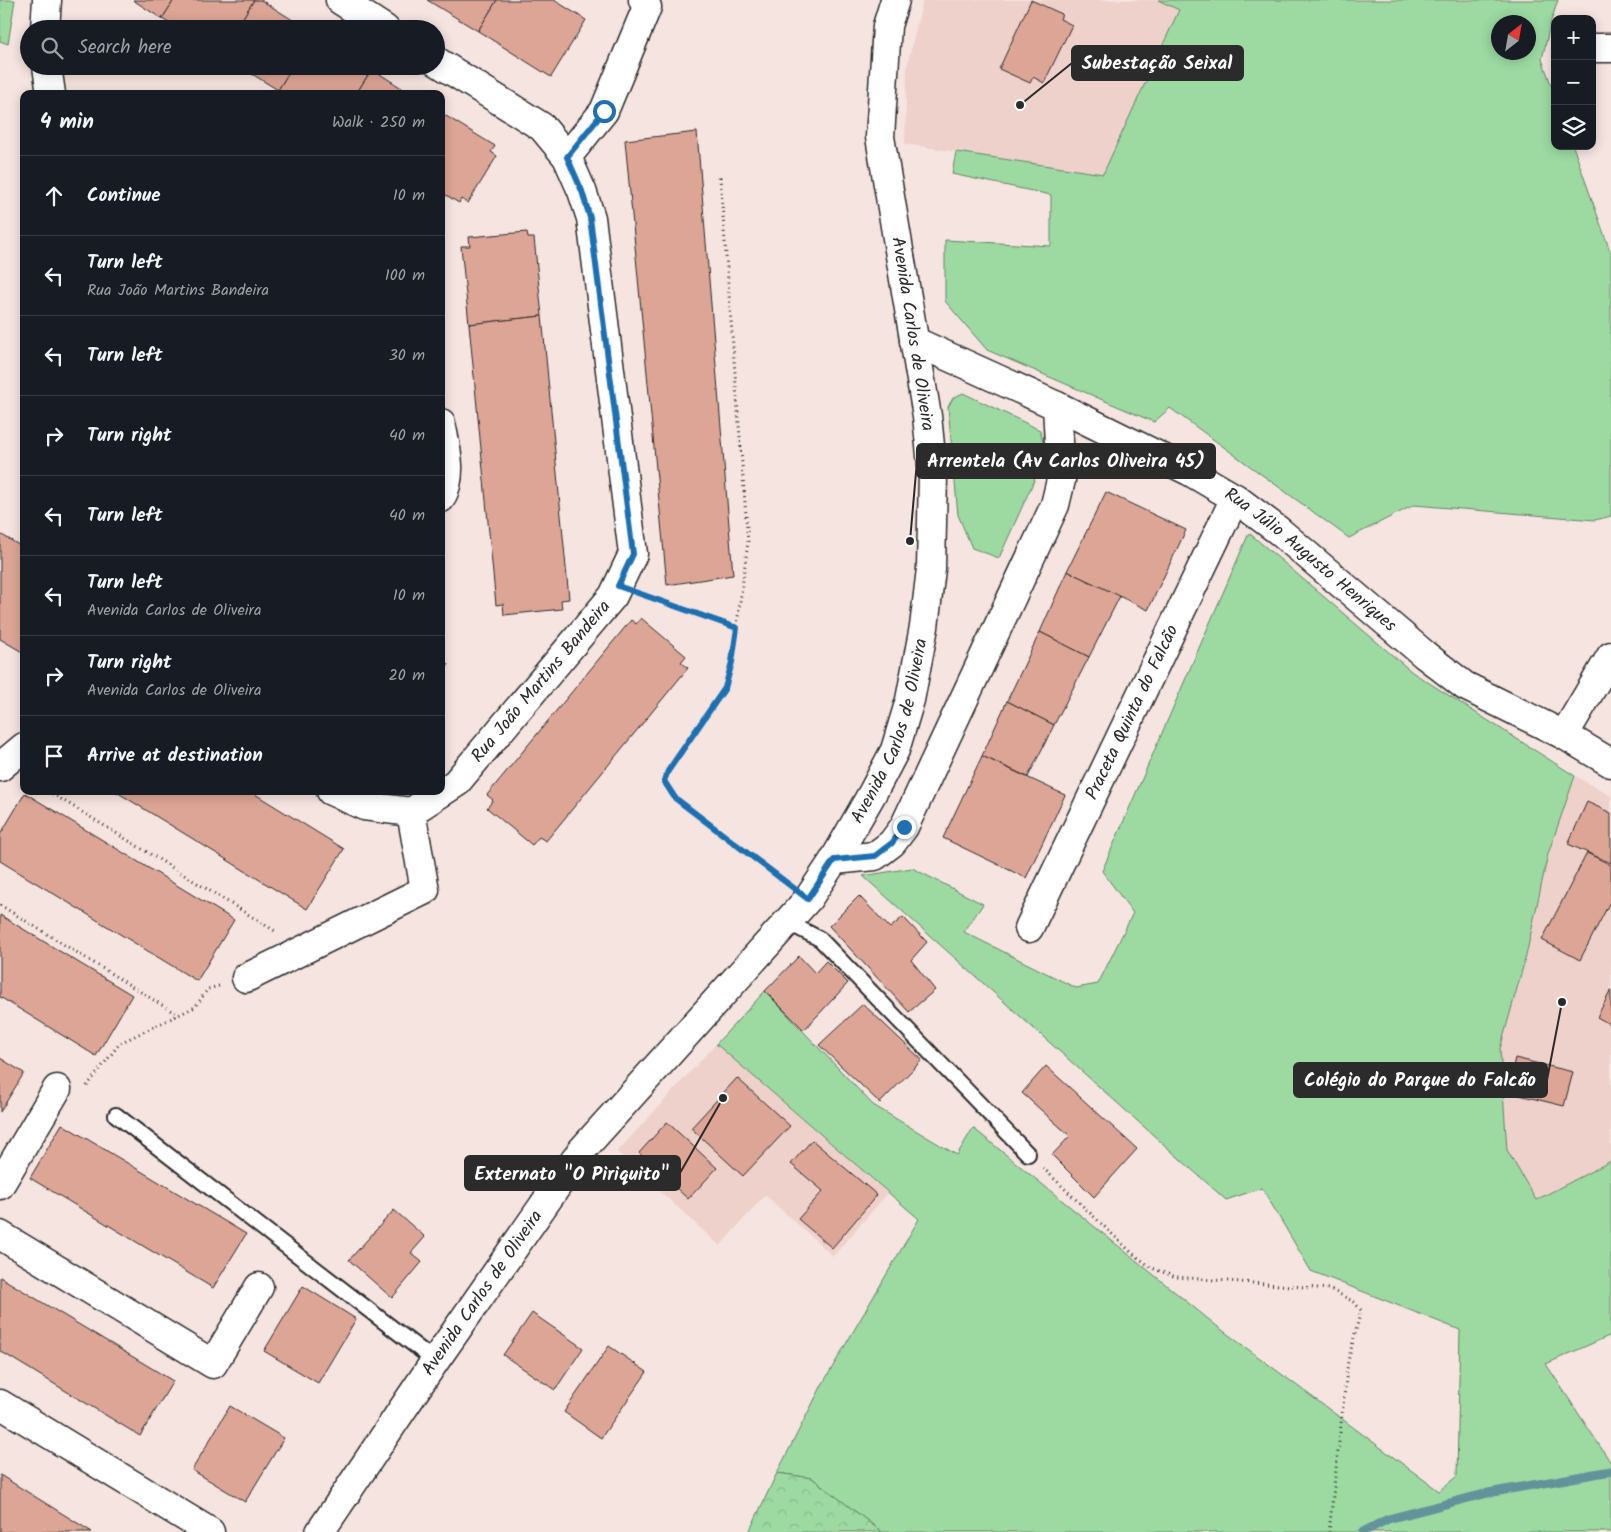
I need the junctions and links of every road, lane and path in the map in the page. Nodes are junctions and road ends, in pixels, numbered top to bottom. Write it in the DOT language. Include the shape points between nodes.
graph roads {
  1 [pos="47,0"];
  2 [pos="340,0"];
  3 [pos="643,0"];
  4 [pos="895,0"];
  5 [pos="46,20"];
  6 [pos="372,20"];
  7 [pos="1596,48"];
  8 [pos="1611,48"];
  9 [pos="445,67"];
  10 [pos="48,75"];
  11 [pos="50,90"];
  12 [pos="567,157"];
  13 [pos="720,177"];
  14 [pos="914,341"];
  15 [pos="1057,406"];
  16 [pos="445,448"];
  17 [pos="445,490"];
  18 [pos="1235,498"];
  19 [pos="618,586"];
  20 [pos="737,628"];
  21 [pos="1611,656"];
  22 [pos="1564,735"];
  23 [pos="20,750"];
  24 [pos="1611,763"];
  25 [pos="0,766"];
  26 [pos="445,790"];
  27 [pos="54,795"];
  28 [pos="340,795"];
  29 [pos="437,795"];
  30 [pos="411,812"];
  31 [pos="834,860"];
  32 [pos="808,899"];
  33 [pos="0,905"];
  34 [pos="787,922"];
  35 [pos="1029,928"];
  36 [pos="304,949"];
  37 [pos="246,978"];
  38 [pos="178,1015"];
  39 [pos="57,1089"];
  40 [pos="116,1115"];
  41 [pos="1028,1154"];
  42 [pos="0,1185"];
  43 [pos="0,1234"];
  44 [pos="259,1287"];
  45 [pos="435,1361"];
  46 [pos="0,1404"];
  47 [pos="210,1532"];
  48 [pos="320,1532"];
  49 [pos="1329,1532"];
  1 -- 5 [label="street"];
  2 -- 6 [label="street"];
  3 -- 12 [label="street" via="647,7 604,111"];
  4 -- 14 [label="street, Avenida Carlos de Oliveira" via="887,26 880,137"];
  7 -- 8 [label="street"];
  9 -- 12 [label="street, Rua João Martins Bandeira" via="542,127"];
  10 -- 11 [label="street"];
  12 -- 19 [label="street, Rua João Martins Bandeira" via="590,218 633,554"];
  13 -- 20 [label="path" via="748,542"];
  14 -- 15 [label="street, Rua Júlio Augusto Henriques"];
  14 -- 31 [label="street, Avenida Carlos de Oliveira" via="933,475 931,569 924,627 910,700 894,750"];
  15 -- 18 [label="street, Rua Júlio Augusto Henriques" via="1189,471"];
  15 -- 31 [label="street" via="1061,480 1056,505 904,827 892,843 875,856"];
  16 -- 17 [label="street" via="449,474"];
  18 -- 22 [label="street, Rua Júlio Augusto Henriques" via="1465,686"];
  18 -- 35 [label="street, Praceta Quinta do Falcão"];
  19 -- 20 [label="path"];
  19 -- 26 [label="street, Rua João Martins Bandeira" via="456,783"];
  20 -- 32 [label="path" via="725,688 664,781 675,798"];
  21 -- 22 [label="street"];
  22 -- 24 [label="street, Rua Júlio Augusto Henriques"];
  23 -- 25 [label="street"];
  27 -- 36 [label="path"];
  28 -- 30 [label="street" via="364,806"];
  29 -- 30 [label="street, Rua João Martins Bandeira"];
  30 -- 36 [label="street" via="425,890"];
  31 -- 32 [label="street, Avenida Carlos de Oliveira"];
  32 -- 34 [label="street, Avenida Carlos de Oliveira"];
  33 -- 38 [label="path"];
  34 -- 41 [label="lane" via="820,940"];
  34 -- 45 [label="street, Avenida Carlos de Oliveira" via="582,1150"];
  36 -- 37 [label="street"];
  37 -- 38 [label="path" via="208,989 195,1007"];
  38 -- 39 [label="path" via="120,1043 80,1094"];
  39 -- 42 [label="street"];
  40 -- 45 [label="lane"];
  41 -- 49 [label="path" via="1152,1268 1176,1276 1330,1290 1354,1302 1361,1310 1348,1362"];
  43 -- 44 [label="street" via="213,1364"];
  45 -- 48 [label="street, Avenida Carlos de Oliveira"];
  46 -- 47 [label="street"];
}
